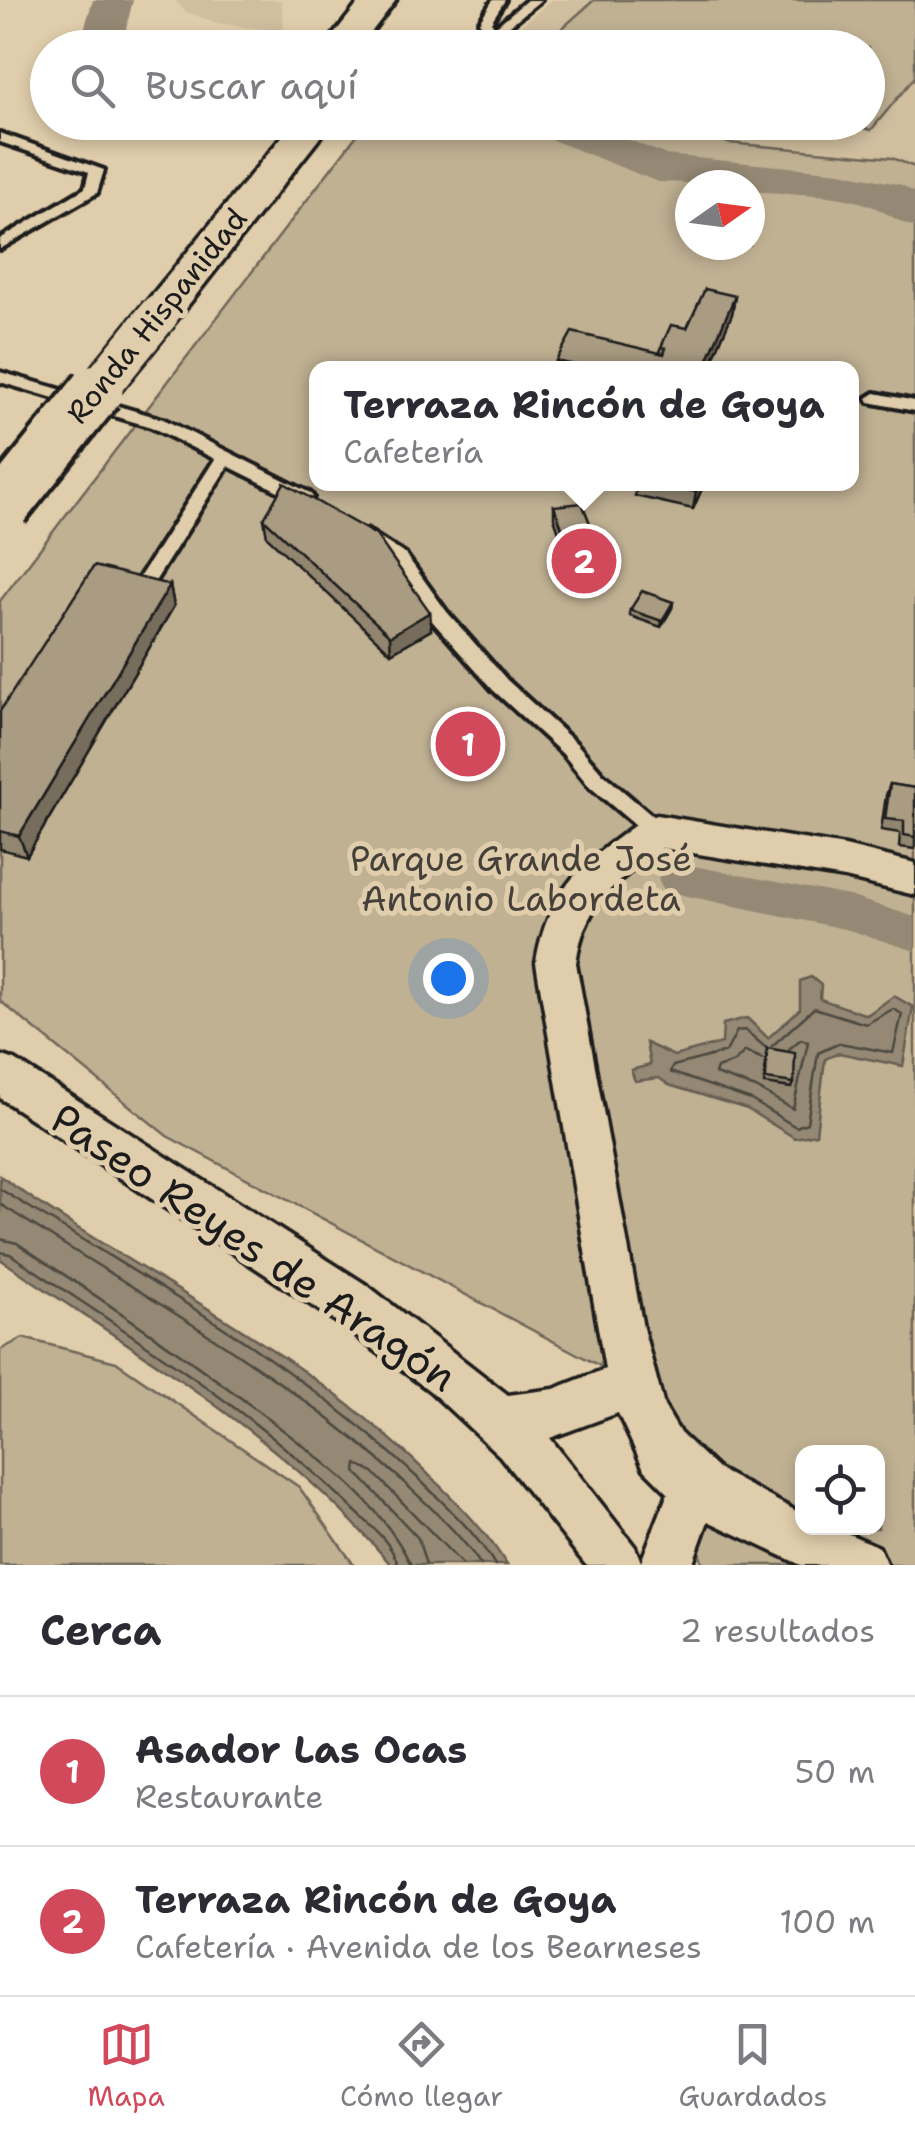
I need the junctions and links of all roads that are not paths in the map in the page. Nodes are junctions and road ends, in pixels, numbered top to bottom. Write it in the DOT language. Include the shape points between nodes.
graph roads {
  1 [pos="498,0"];
  2 [pos="535,0"];
  3 [pos="491,30"];
  4 [pos="499,30"];
  5 [pos="0,137"];
  6 [pos="267,140"];
  7 [pos="295,140"];
  8 [pos="232,200"];
  9 [pos="0,246"];
  10 [pos="141,310"];
  11 [pos="0,377"];
  12 [pos="875,398"];
  13 [pos="915,406"];
  14 [pos="0,454"];
  15 [pos="226,458"];
  16 [pos="314,502"];
  17 [pos="2,508"];
  18 [pos="345,520"];
  19 [pos="136,597"];
  20 [pos="656,831"];
  21 [pos="915,879"];
  22 [pos="0,1074"];
  23 [pos="632,1383"];
  24 [pos="501,1421"];
  25 [pos="696,1486"];
  26 [pos="617,1565"];
  27 [pos="666,1565"];
  28 [pos="861,1565"];
  1 -- 3 [label="lane" via="485,22"];
  2 -- 4 [label="lane"];
  5 -- 9 [label="lane" via="97,170 92,190"];
  6 -- 8 [label="highway, Ronda Hispanidad"];
  7 -- 8 [label="highway, Ronda Hispanidad"];
  8 -- 10 [label="highway, Ronda Hispanidad"];
  10 -- 14 [label="highway, Ronda Hispanidad"];
  10 -- 17 [label="highway, Ronda Hispanidad, bridge"];
  11 -- 15 [label="lane" via="157,423"];
  12 -- 13 [label="lane"];
  15 -- 16 [label="lane"];
  15 -- 19 [label="lane"];
  18 -- 20 [label="lane" via="400,560 500,685"];
  20 -- 21 [label="street"];
  20 -- 23 [label="street" via="580,889 558,932 556,963"];
  22 -- 24 [label="street, Paseo Reyes de Aragón" via="350,1303"];
  23 -- 24 [label="street" via="554,1413"];
  23 -- 25 [label="street" via="662,1452"];
  24 -- 26 [label="street, Paseo Reyes de Aragón"];
  25 -- 27 [label="street"];
  25 -- 28 [label="street"];
}
